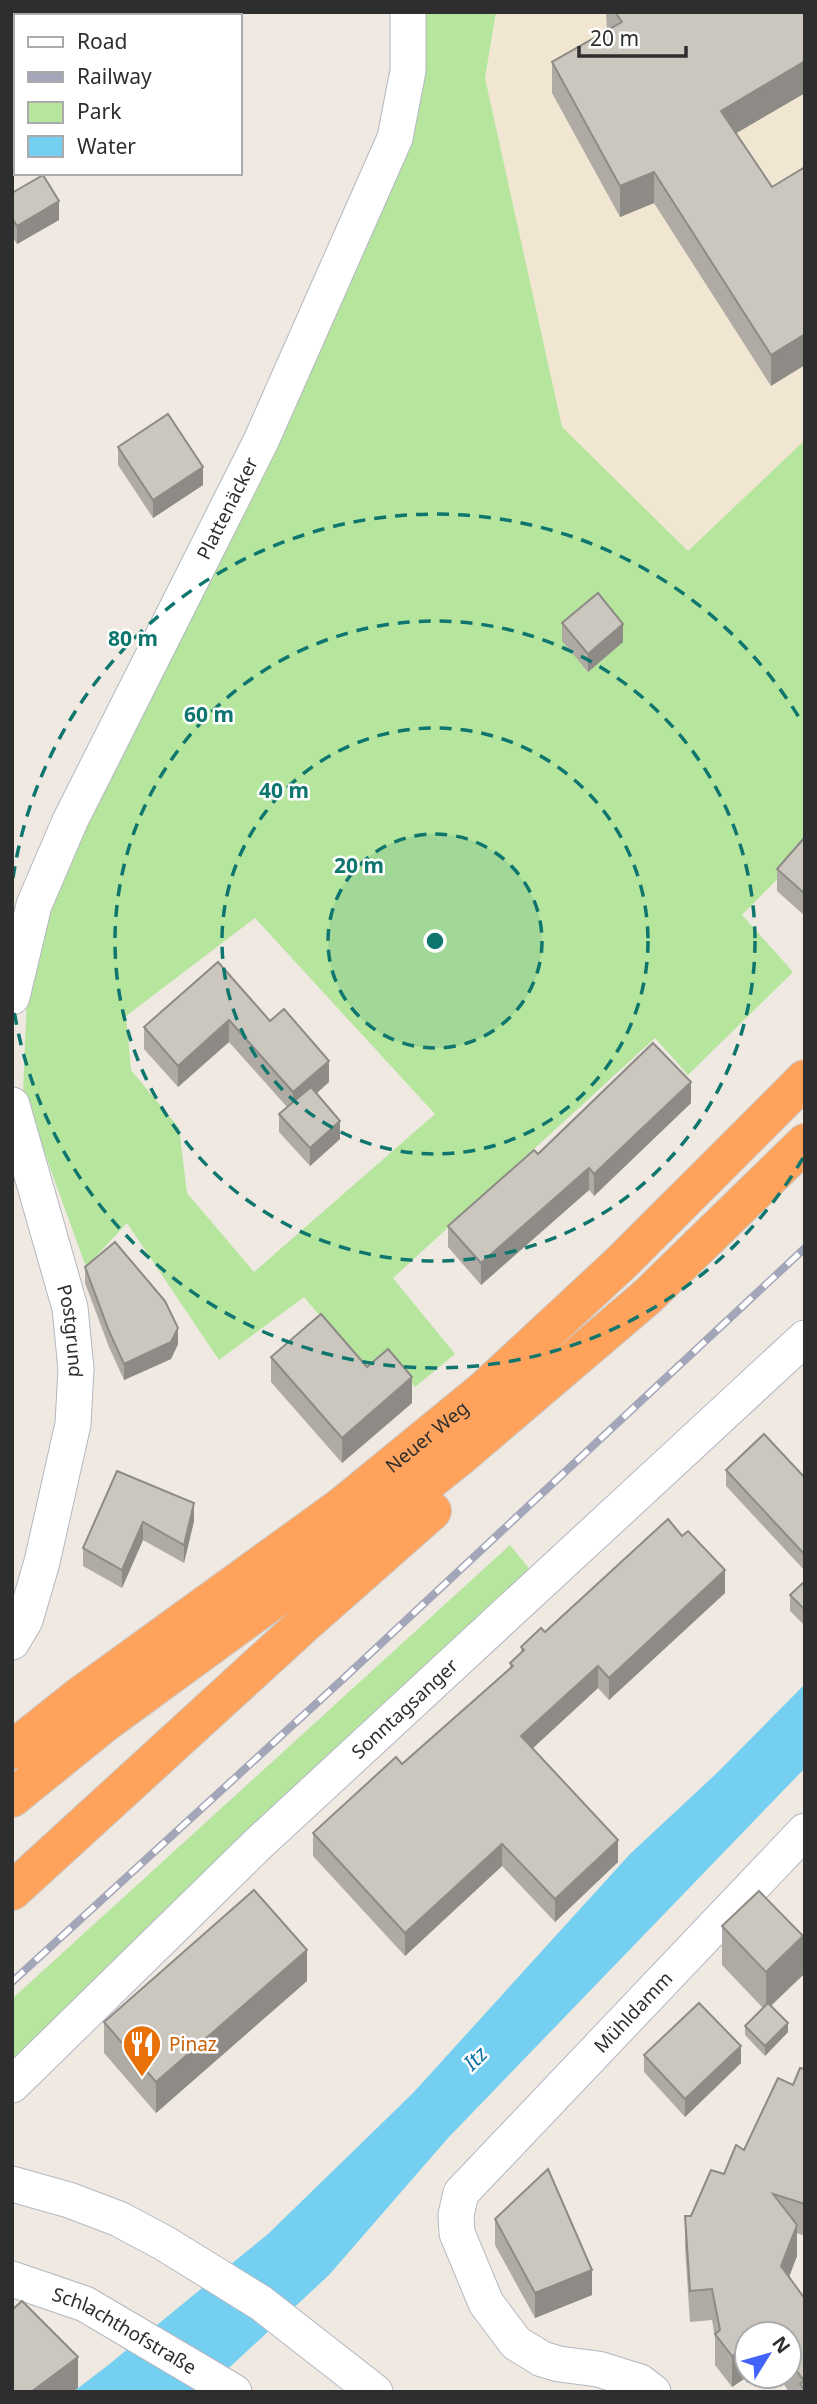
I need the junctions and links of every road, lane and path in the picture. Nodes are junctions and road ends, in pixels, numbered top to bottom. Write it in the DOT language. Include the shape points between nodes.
graph roads {
  1 [pos="408,12"];
  2 [pos="12,997"];
  3 [pos="805,1079"];
  4 [pos="12,1105"];
  5 [pos="805,1143"];
  6 [pos="648,1296"];
  7 [pos="805,1338"];
  8 [pos="12,1642"];
  9 [pos="12,1750"];
  10 [pos="12,1798"];
  11 [pos="805,1831"];
  12 [pos="12,1891"];
  13 [pos="12,2085"];
  14 [pos="12,2184"];
  15 [pos="12,2279"];
  16 [pos="371,2388"];
  17 [pos="234,2392"];
  18 [pos="653,2392"];
  1 -- 2 [label="street, Plattenäcker" via="408,71 395,138 261,441 70,821 34,905"];
  3 -- 9 [label="highway, Neuer Weg" via="623,1261 484,1390 341,1507"];
  4 -- 8 [label="street, Postgrund" via="71,1308 76,1369 73,1424 42,1562 25,1620"];
  5 -- 6 [label="highway, Neuer Weg"];
  6 -- 10 [label="highway, Neuer Weg" via="362,1535 106,1722"];
  6 -- 12 [label="highway" via="587,1375 304,1623"];
  7 -- 13 [label="street, Sonntagsanger" via="257,1845"];
  11 -- 18 [label="street, Mühldamm" via="461,2193 457,2233 486,2303 516,2343 542,2359 598,2369 640,2382"];
  14 -- 16 [label="street" via="119,2219 164,2243 261,2303"];
  15 -- 17 [label="street, Schlachthofstraße" via="85,2304"];
}
